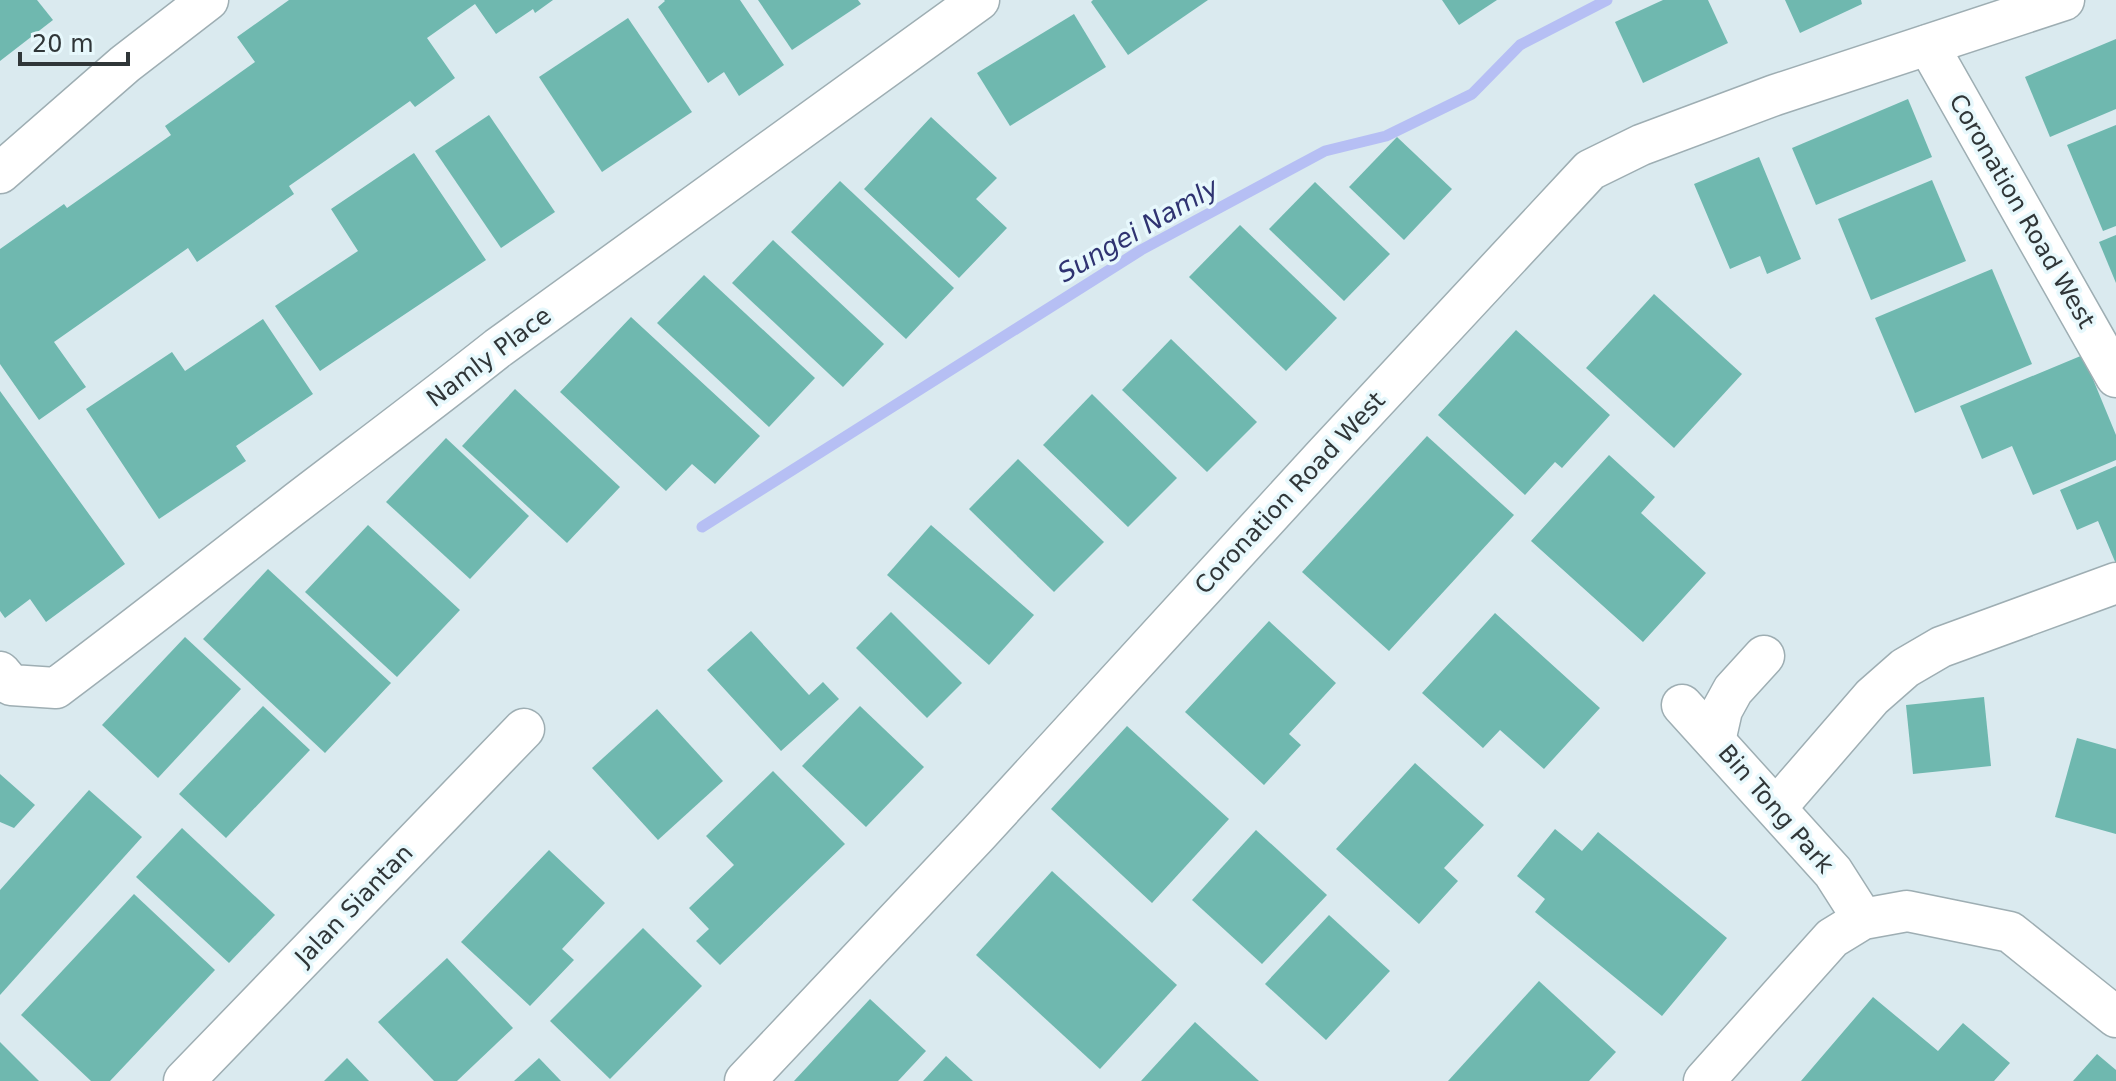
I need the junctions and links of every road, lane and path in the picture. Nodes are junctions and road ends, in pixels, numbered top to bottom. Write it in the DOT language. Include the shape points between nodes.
graph roads {
  1 [pos="208,0"];
  2 [pos="979,0"];
  3 [pos="2064,0"];
  4 [pos="1928,45"];
  5 [pos="0,173"];
  6 [pos="2116,377"];
  7 [pos="2116,583"];
  8 [pos="1764,656"];
  9 [pos="0,672"];
  10 [pos="1682,705"];
  11 [pos="524,729"];
  12 [pos="1715,741"];
  13 [pos="1776,808"];
  14 [pos="1863,919"];
  15 [pos="2116,1017"];
  16 [pos="184,1081"];
  17 [pos="745,1081"];
  18 [pos="1704,1081"];
  1 -- 5 [label="street"];
  2 -- 9 [label="street, Namly Place" via="498,348 56,688 11,685"];
  3 -- 4 [label="street, Coronation Road West"];
  4 -- 6 [label="street, Coronation Road West"];
  4 -- 17 [label="street, Coronation Road West" via="1641,145 1590,170"];
  7 -- 13 [label="street" via="1941,647 1905,668 1872,697"];
  8 -- 12 [label="street" via="1733,690"];
  10 -- 12 [label="street, Bin Tong Park"];
  11 -- 16 [label="street, Jalan Siantan"];
  12 -- 13 [label="street, Bin Tong Park"];
  13 -- 14 [label="street, Bin Tong Park" via="1833,872"];
  14 -- 15 [label="street" via="1907,911 2010,932"];
  14 -- 18 [label="street" via="1832,938"];
}
